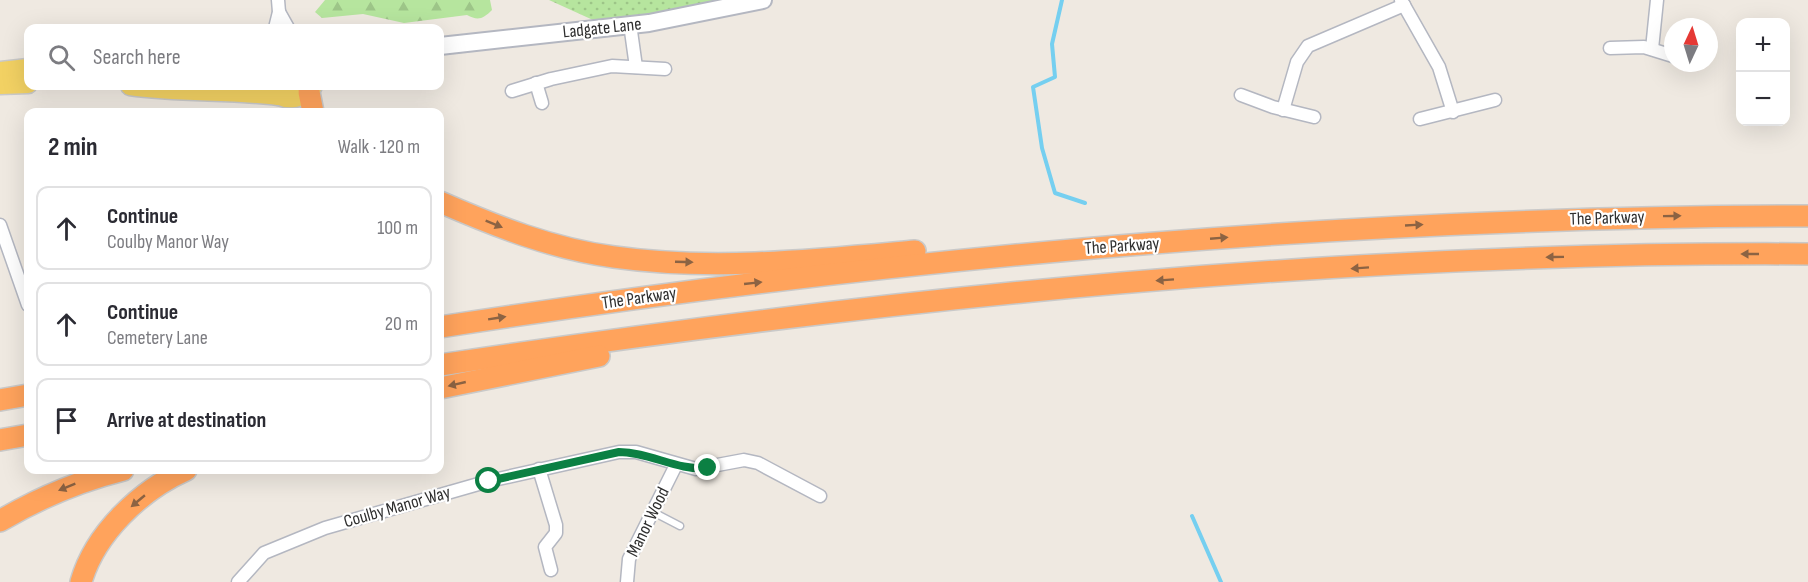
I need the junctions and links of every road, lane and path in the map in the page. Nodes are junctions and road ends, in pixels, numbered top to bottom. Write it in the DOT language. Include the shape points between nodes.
graph roads {
  1 [pos="763,0"];
  2 [pos="1657,0"];
  3 [pos="1402,2"];
  4 [pos="279,6"];
  5 [pos="276,24"];
  6 [pos="286,24"];
  7 [pos="630,24"];
  8 [pos="444,46"];
  9 [pos="1610,48"];
  10 [pos="1652,49"];
  11 [pos="1664,53"];
  12 [pos="636,66"];
  13 [pos="24,68"];
  14 [pos="665,69"];
  15 [pos="0,71"];
  16 [pos="536,83"];
  17 [pos="24,84"];
  18 [pos="0,86"];
  19 [pos="179,90"];
  20 [pos="273,91"];
  21 [pos="512,91"];
  22 [pos="1241,95"];
  23 [pos="312,97"];
  24 [pos="1495,100"];
  25 [pos="542,103"];
  26 [pos="1283,110"];
  27 [pos="1453,112"];
  28 [pos="1314,117"];
  29 [pos="1420,119"];
  30 [pos="444,204"];
  31 [pos="1808,216"];
  32 [pos="0,225"];
  33 [pos="1056,251"];
  34 [pos="1808,254"];
  35 [pos="24,293"];
  36 [pos="782,319"];
  37 [pos="444,326"];
  38 [pos="444,364"];
  39 [pos="444,387"];
  40 [pos="24,396"];
  41 [pos="0,400"];
  42 [pos="24,436"];
  43 [pos="0,440"];
  44 [pos="676,465"];
  45 [pos="540,469"];
  46 [pos="107,474"];
  47 [pos="180,474"];
  48 [pos="820,496"];
  49 [pos="653,512"];
  50 [pos="0,521"];
  51 [pos="680,526"];
  52 [pos="551,570"];
  53 [pos="81,582"];
  54 [pos="238,582"];
  55 [pos="627,582"];
  1 -- 7 [label="main road, Ladgate Lane"];
  2 -- 10 [label="street"];
  3 -- 26 [label="street" via="1308,46 1297,62"];
  3 -- 27 [label="street" via="1439,67"];
  4 -- 5 [label="street"];
  4 -- 6 [label="street"];
  7 -- 8 [label="main road, Ladgate Lane"];
  7 -- 12 [label="street"];
  9 -- 10 [label="street"];
  10 -- 11 [label="street"];
  12 -- 14 [label="street"];
  12 -- 16 [label="street" via="596,69"];
  13 -- 15 [label="main road"];
  16 -- 21 [label="street"];
  16 -- 25 [label="street"];
  17 -- 18 [label="main road"];
  19 -- 20 [label="main road"];
  20 -- 23 [label="main road" via="289,99"];
  22 -- 26 [label="street"];
  24 -- 27 [label="street"];
  26 -- 28 [label="street"];
  27 -- 29 [label="street"];
  30 -- 33 [label="highway, one-way" via="522,235 566,247 661,262 799,259 970,245"];
  33 -- 31 [label="highway, The Parkway, one-way" via="1299,231 1475,222"];
  32 -- 35 [label="street"];
  37 -- 33 [label="highway, The Parkway, one-way" via="717,287"];
  34 -- 36 [label="highway, The Parkway, one-way" via="1535,257 1366,267 1139,282"];
  36 -- 38 [label="highway, The Parkway"];
  36 -- 39 [label="highway, one-way"];
  40 -- 41 [label="highway"];
  42 -- 43 [label="highway"];
  44 -- 45 [label="street, Coulby Manor Way" via="636,452 619,452"];
  44 -- 48 [label="street, Coulby Manor Way" via="696,469 751,461"];
  44 -- 49 [label="street, Manor Wood"];
  45 -- 52 [label="street" via="556,525 556,533 545,548"];
  45 -- 54 [label="street, Coulby Manor Way" via="325,528 264,553"];
  46 -- 50 [label="highway, one-way" via="53,493"];
  47 -- 53 [label="highway, one-way" via="123,513 102,538"];
  49 -- 51 [label="lane"];
  49 -- 55 [label="street, Manor Wood" via="629,559"];
}
